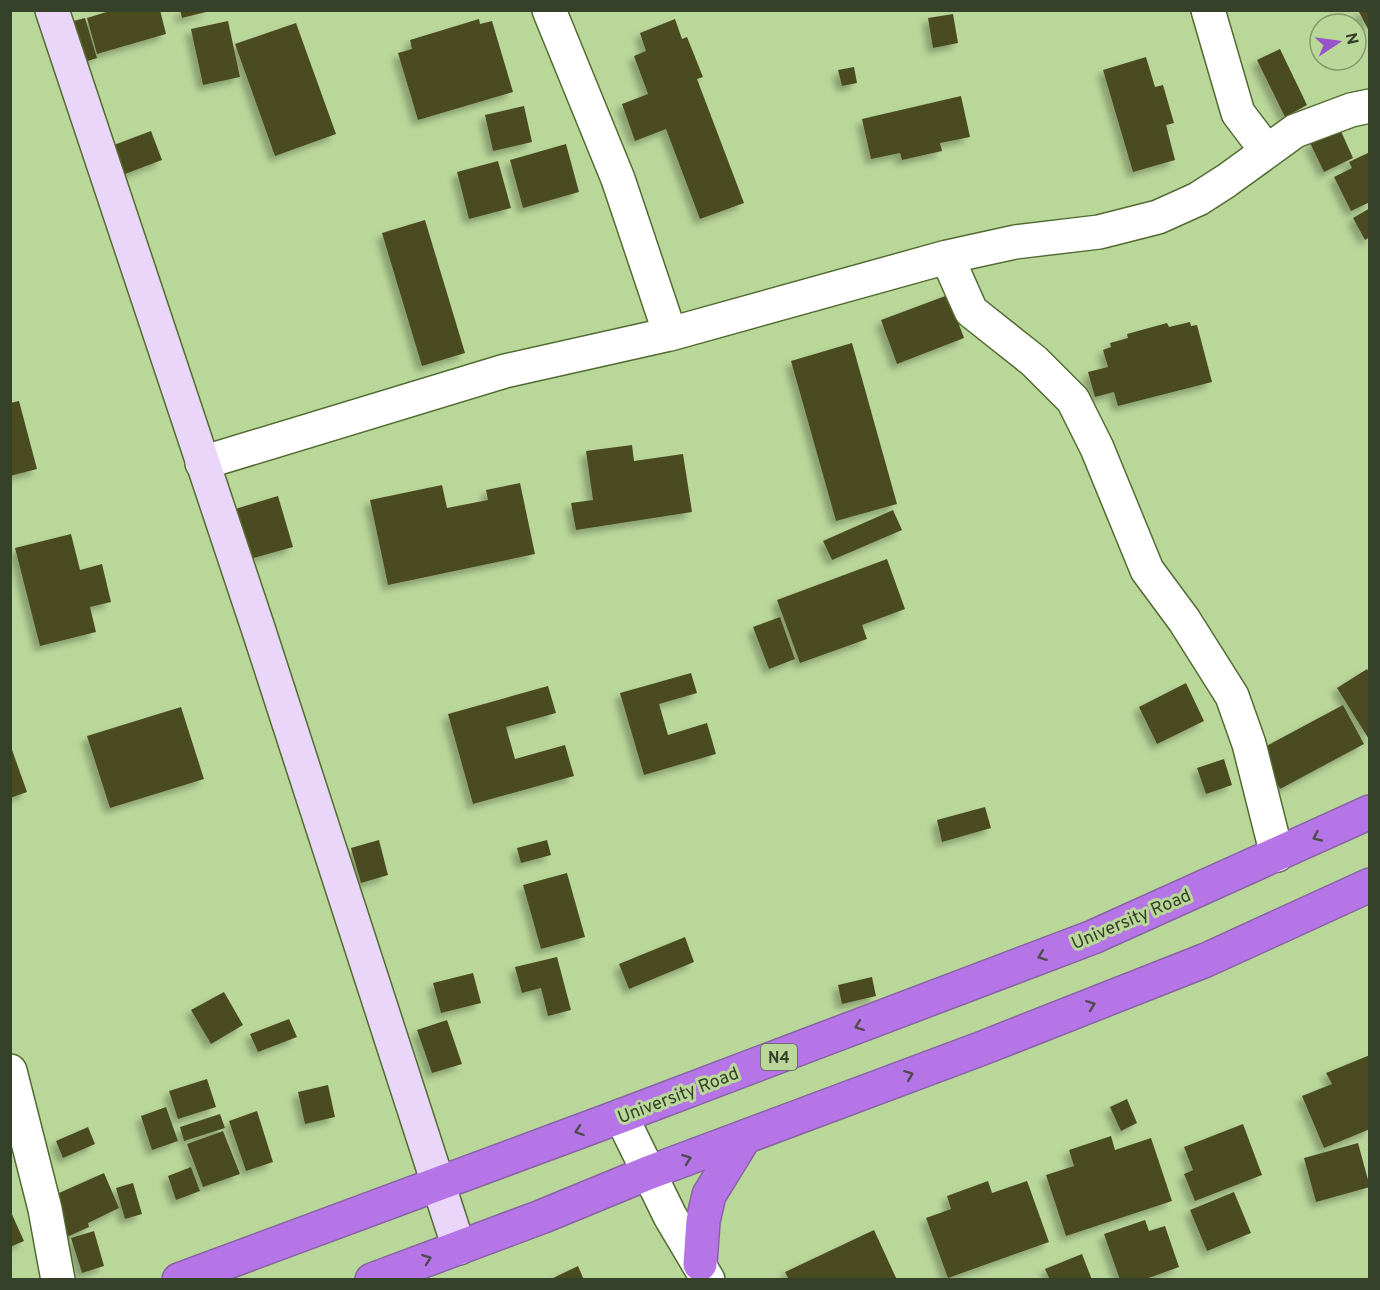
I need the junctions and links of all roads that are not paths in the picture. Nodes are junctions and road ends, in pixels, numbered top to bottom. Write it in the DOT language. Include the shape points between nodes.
graph roads {
  1 [pos="52,10"];
  2 [pos="549,10"];
  3 [pos="1209,10"];
  4 [pos="1370,106"];
  5 [pos="1266,150"];
  6 [pos="946,257"];
  7 [pos="670,334"];
  8 [pos="202,463"];
  9 [pos="1370,812"];
  10 [pos="1277,855"];
  11 [pos="1370,885"];
  12 [pos="10,1071"];
  13 [pos="621,1116"];
  14 [pos="744,1138"];
  15 [pos="648,1173"];
  16 [pos="438,1182"];
  17 [pos="459,1248"];
  18 [pos="704,1272"];
  19 [pos="58,1280"];
  20 [pos="179,1280"];
  21 [pos="372,1280"];
  1 -- 8 [label="street"];
  2 -- 7 [label="street" via="618,179"];
  3 -- 5 [label="street" via="1238,113"];
  4 -- 5 [label="street" via="1295,131"];
  5 -- 6 [label="street" via="1198,199 1158,218 1099,232 1015,242"];
  6 -- 7 [label="street"];
  6 -- 10 [label="street" via="971,311 1073,400 1147,570 1232,696 1249,744"];
  7 -- 8 [label="street" via="505,371"];
  8 -- 16 [label="street"];
  9 -- 10 [label="highway, University Road / N4, one-way"];
  10 -- 13 [label="highway, University Road / N4, one-way" via="1093,937"];
  14 -- 11 [label="highway, one-way" via="1206,960"];
  12 -- 19 [label="street" via="45,1209"];
  13 -- 15 [label="street"];
  13 -- 16 [label="highway, University Road / N4, one-way"];
  15 -- 14 [label="highway, one-way"];
  14 -- 18 [label="highway" via="709,1195 703,1221"];
  15 -- 17 [label="highway"];
  15 -- 18 [label="street"];
  16 -- 17 [label="street"];
  16 -- 20 [label="highway, University Road / N4"];
  21 -- 17 [label="highway, one-way"];
}
